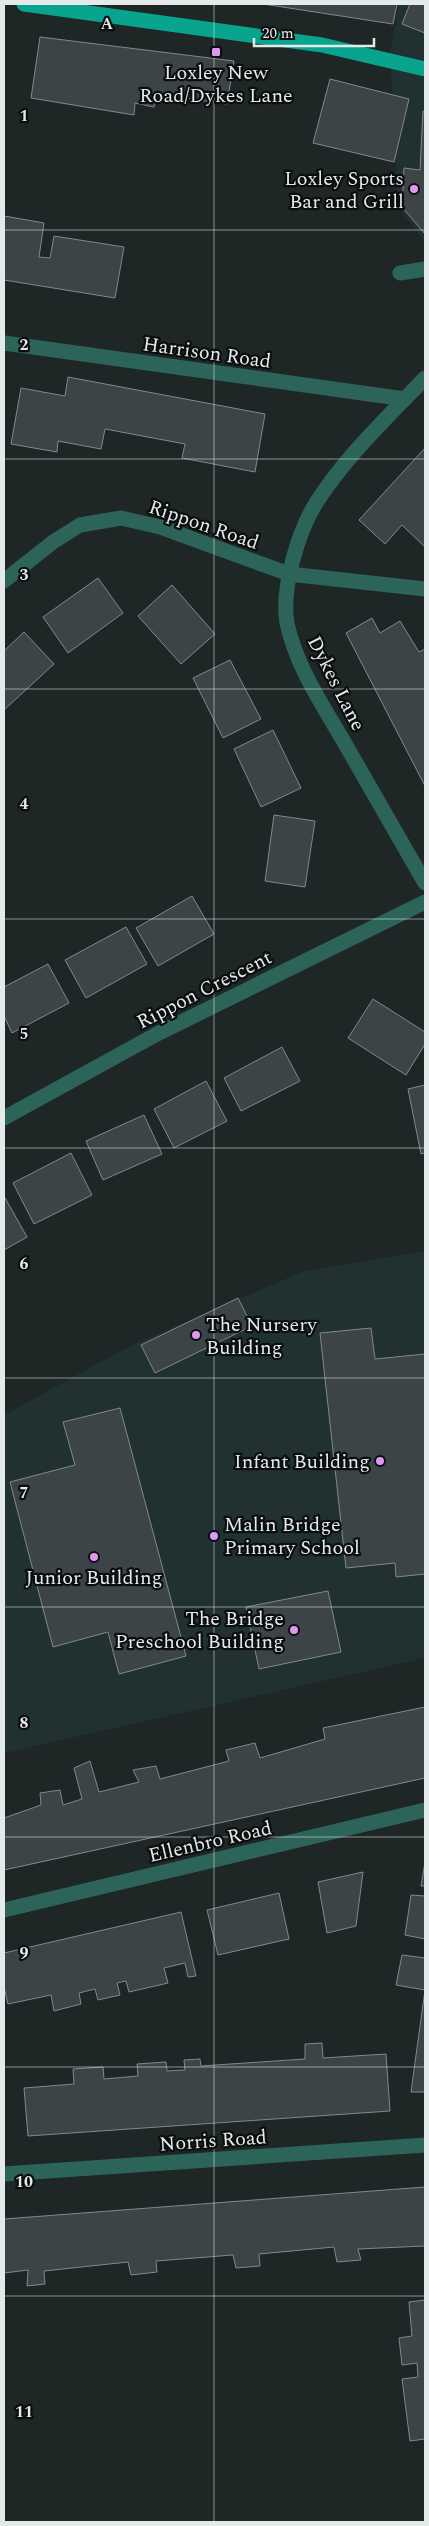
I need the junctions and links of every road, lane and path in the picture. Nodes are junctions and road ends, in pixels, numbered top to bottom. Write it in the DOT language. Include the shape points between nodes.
graph roads {
  1 [pos="24,4"];
  2 [pos="425,69"];
  3 [pos="425,269"];
  4 [pos="400,273"];
  5 [pos="4,343"];
  6 [pos="425,378"];
  7 [pos="405,399"];
  8 [pos="289,574"];
  9 [pos="4,581"];
  10 [pos="425,589"];
  11 [pos="425,883"];
  12 [pos="425,902"];
  13 [pos="4,1118"];
  14 [pos="425,1810"];
  15 [pos="4,1910"];
  16 [pos="425,2145"];
  17 [pos="4,2174"];
  1 -- 2 [label="main road" via="322,45"];
  3 -- 4 [label="street"];
  5 -- 7 [label="street, Harrison Road"];
  6 -- 7 [label="street, Dykes Lane"];
  7 -- 8 [label="street, Dykes Lane" via="348,461 315,504 298,541"];
  8 -- 9 [label="street, Rippon Road" via="160,527 121,518 80,525 52,542"];
  8 -- 10 [label="street, Rippon Road"];
  8 -- 11 [label="street, Dykes Lane" via="287,620 295,652"];
  12 -- 13 [label="street, Rippon Crescent" via="157,1034"];
  14 -- 15 [label="street, Ellenbro Road"];
  16 -- 17 [label="street, Norris Road"];
}
